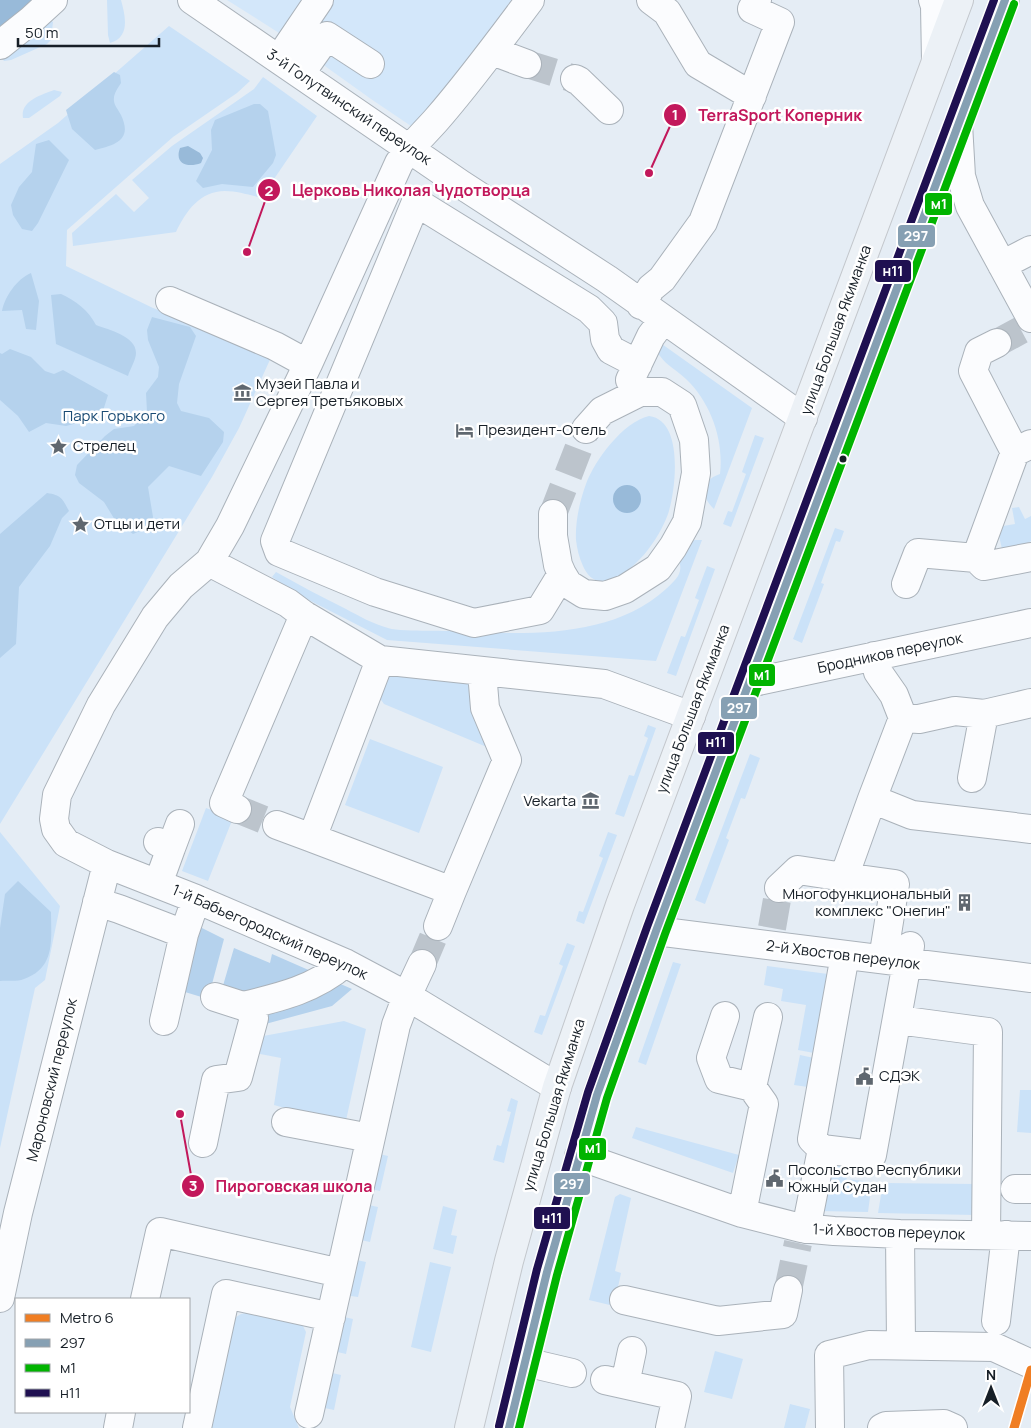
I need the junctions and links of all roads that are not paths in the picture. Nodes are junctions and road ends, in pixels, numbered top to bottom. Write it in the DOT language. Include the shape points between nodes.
graph roads {
  1 [pos="53,0"];
  2 [pos="192,0"];
  3 [pos="319,0"];
  4 [pos="530,0"];
  5 [pos="651,0"];
  6 [pos="757,0"];
  7 [pos="933,0"];
  8 [pos="959,0"];
  9 [pos="1018,0"];
  10 [pos="1002,10"];
  11 [pos="0,45"];
  12 [pos="492,51"];
  13 [pos="936,63"];
  14 [pos="370,64"];
  15 [pos="527,64"];
  16 [pos="289,66"];
  17 [pos="574,79"];
  18 [pos="752,96"];
  19 [pos="609,110"];
  20 [pos="958,124"];
  21 [pos="408,148"];
  22 [pos="462,185"];
  23 [pos="447,221"];
  24 [pos="1031,250"];
  25 [pos="1002,265"];
  26 [pos="170,301"];
  27 [pos="652,312"];
  28 [pos="1028,324"];
  29 [pos="997,342"];
  30 [pos="308,364"];
  31 [pos="638,364"];
  32 [pos="621,400"];
  33 [pos="803,418"];
  34 [pos="586,428"];
  35 [pos="1023,448"];
  36 [pos="553,514"];
  37 [pos="279,552"];
  38 [pos="1031,557"];
  39 [pos="976,558"];
  40 [pos="210,562"];
  41 [pos="562,574"];
  42 [pos="906,584"];
  43 [pos="260,588"];
  44 [pos="304,615"];
  45 [pos="1031,623"];
  46 [pos="874,656"];
  47 [pos="380,660"];
  48 [pos="482,672"];
  49 [pos="749,683"];
  50 [pos="1031,704"];
  51 [pos="984,714"];
  52 [pos="691,716"];
  53 [pos="903,718"];
  54 [pos="972,778"];
  55 [pos="872,799"];
  56 [pos="237,809"];
  57 [pos="277,826"];
  58 [pos="1031,829"];
  59 [pos="312,838"];
  60 [pos="107,864"];
  61 [pos="844,877"];
  62 [pos="779,888"];
  63 [pos="452,891"];
  64 [pos="196,899"];
  65 [pos="97,902"];
  66 [pos="438,926"];
  67 [pos="656,931"];
  68 [pos="184,934"];
  69 [pos="845,955"];
  70 [pos="901,955"];
  71 [pos="345,962"];
  72 [pos="422,964"];
  73 [pos="1031,978"];
  74 [pos="406,996"];
  75 [pos="215,997"];
  76 [pos="243,1006"];
  77 [pos="725,1016"];
  78 [pos="768,1017"];
  79 [pos="898,1020"];
  80 [pos="164,1021"];
  81 [pos="557,1086"];
  82 [pos="752,1086"];
  83 [pos="286,1122"];
  84 [pos="370,1138"];
  85 [pos="203,1143"];
  86 [pos="822,1149"];
  87 [pos="579,1156"];
  88 [pos="742,1213"];
  89 [pos="802,1234"];
  90 [pos="900,1234"];
  91 [pos="1008,1235"];
  92 [pos="340,1273"];
  93 [pos="788,1290"];
  94 [pos="0,1298"];
  95 [pos="145,1298"];
  96 [pos="624,1300"];
  97 [pos="330,1317"];
  98 [pos="996,1321"];
  99 [pos="901,1344"];
  100 [pos="632,1351"];
  101 [pos="525,1362"];
  102 [pos="1031,1364"];
  103 [pos="572,1373"];
  104 [pos="121,1413"];
  105 [pos="309,1414"];
  106 [pos="118,1428"];
  107 [pos="197,1428"];
  108 [pos="469,1428"];
  109 [pos="510,1428"];
  110 [pos="670,1428"];
  111 [pos="830,1428"];
  112 [pos="882,1428"];
  113 [pos="953,1428"];
  1 -- 11 [label="street"];
  2 -- 16 [label="street, 3-й Голутвинский переулок"];
  3 -- 16 [label="street"];
  4 -- 12 [label="street"];
  5 -- 18 [label="street" via="667,12 698,64"];
  6 -- 18 [label="street" via="752,9 780,22"];
  7 -- 13 [label="street, улица Большая Якиманка"];
  8 -- 13 [label="main road"];
  9 -- 10 [label="street"];
  10 -- 20 [label="main road"];
  12 -- 15 [label="street"];
  12 -- 21 [label="street" via="436,120"];
  13 -- 33 [label="main road, улица Большая Якиманка"];
  14 -- 16 [label="street" via="327,36"];
  16 -- 21 [label="street, 3-й Голутвинский переулок"];
  17 -- 19 [label="street" via="580,80"];
  18 -- 27 [label="street" via="703,222 662,280 651,288"];
  20 -- 25 [label="street" via="961,176 970,206"];
  20 -- 49 [label="main road"];
  21 -- 22 [label="street, 3-й Голутвинский переулок"];
  21 -- 30 [label="street" via="398,163"];
  22 -- 23 [label="street"];
  22 -- 27 [label="street, 3-й Голутвинский переулок"];
  23 -- 31 [label="street" via="589,309 603,323 605,339 611,350"];
  23 -- 37 [label="street" via="416,202 275,541"];
  24 -- 25 [label="street"];
  25 -- 28 [label="street"];
  26 -- 30 [label="street" via="276,346"];
  27 -- 31 [label="street" via="651,336"];
  27 -- 33 [label="street, 3-й Голутвинский переулок"];
  29 -- 35 [label="street" via="979,352 973,371"];
  30 -- 40 [label="street"];
  31 -- 32 [label="street"];
  32 -- 34 [label="street" via="602,411"];
  32 -- 41 [label="street" via="640,392 662,392 682,405 694,440 696,473 687,522 658,568 626,590 605,596 584,594 568,584"];
  33 -- 52 [label="main road, улица Большая Якиманка"];
  35 -- 39 [label="street"];
  36 -- 41 [label="street" via="553,536"];
  37 -- 41 [label="street" via="375,592 474,623 540,610"];
  37 -- 43 [label="street"];
  38 -- 39 [label="street" via="984,566"];
  39 -- 42 [label="street" via="918,553"];
  40 -- 43 [label="street"];
  40 -- 60 [label="street, 1-й Бабьегородский переулок" via="181,586 156,617 101,705 57,795 54,819 56,829 66,843"];
  43 -- 44 [label="street"];
  44 -- 47 [label="street"];
  44 -- 56 [label="street" via="224,803"];
  45 -- 46 [label="street, Бродников переулок"];
  46 -- 49 [label="street, Бродников переулок"];
  46 -- 53 [label="street" via="878,672 894,695"];
  47 -- 48 [label="street"];
  47 -- 59 [label="street"];
  48 -- 52 [label="street" via="604,684"];
  48 -- 63 [label="street" via="486,708 506,760"];
  49 -- 67 [label="main road"];
  50 -- 51 [label="street"];
  51 -- 53 [label="street" via="955,711 919,719"];
  51 -- 54 [label="street"];
  52 -- 81 [label="main road, улица Большая Якиманка"];
  53 -- 55 [label="street"];
  55 -- 58 [label="street" via="912,815"];
  55 -- 61 [label="street"];
  57 -- 59 [label="street"];
  59 -- 63 [label="street"];
  60 -- 64 [label="street, 1-й Бабьегородский переулок"];
  60 -- 65 [label="street, Мароновский переулок"];
  61 -- 62 [label="street" via="798,870"];
  61 -- 70 [label="street" via="895,884"];
  63 -- 66 [label="street"];
  64 -- 68 [label="street"];
  64 -- 71 [label="street, 1-й Бабьегородский переулок"];
  65 -- 68 [label="street"];
  65 -- 94 [label="street, Мароновский переулок" via="18,1213"];
  67 -- 69 [label="street, 2-й Хвостов переулок" via="771,937"];
  67 -- 87 [label="main road" via="597,1095"];
  68 -- 80 [label="street"];
  69 -- 70 [label="street, 2-й Хвостов переулок"];
  69 -- 86 [label="street" via="812,1139"];
  70 -- 73 [label="street, 2-й Хвостов переулок"];
  70 -- 79 [label="street"];
  71 -- 74 [label="street, 1-й Бабьегородский переулок"];
  71 -- 76 [label="street" via="329,977 290,995"];
  72 -- 74 [label="street"];
  74 -- 81 [label="street, 1-й Бабьегородский переулок"];
  74 -- 84 [label="street" via="396,1025"];
  75 -- 76 [label="street"];
  76 -- 85 [label="street" via="251,1010 254,1018 238,1077 216,1080"];
  77 -- 82 [label="street" via="711,1058 719,1079"];
  78 -- 82 [label="street"];
  79 -- 86 [label="street" via="872,1155"];
  79 -- 91 [label="street" via="988,1032"];
  81 -- 108 [label="main road, улица Большая Якиманка" via="509,1261"];
  82 -- 88 [label="street" via="764,1104"];
  83 -- 84 [label="street"];
  84 -- 92 [label="street"];
  86 -- 89 [label="street"];
  87 -- 88 [label="street, 1-й Хвостов переулок"];
  87 -- 101 [label="main road"];
  88 -- 89 [label="street, 1-й Хвостов переулок"];
  89 -- 90 [label="street, 1-й Хвостов переулок"];
  90 -- 91 [label="street, 1-й Хвостов переулок"];
  90 -- 99 [label="street"];
  91 -- 98 [label="street"];
  92 -- 95 [label="street" via="160,1232"];
  92 -- 97 [label="street"];
  93 -- 96 [label="street" via="783,1314 718,1321"];
  97 -- 105 [label="street"];
  97 -- 107 [label="street" via="226,1294"];
  99 -- 102 [label="street" via="994,1347"];
  99 -- 111 [label="street" via="869,1345 829,1355"];
  100 -- 110 [label="street" via="615,1382 677,1396"];
  101 -- 103 [label="street"];
  101 -- 109 [label="main road"];
  104 -- 106 [label="street"];
  112 -- 113 [label="street" via="944,1424"];
}
